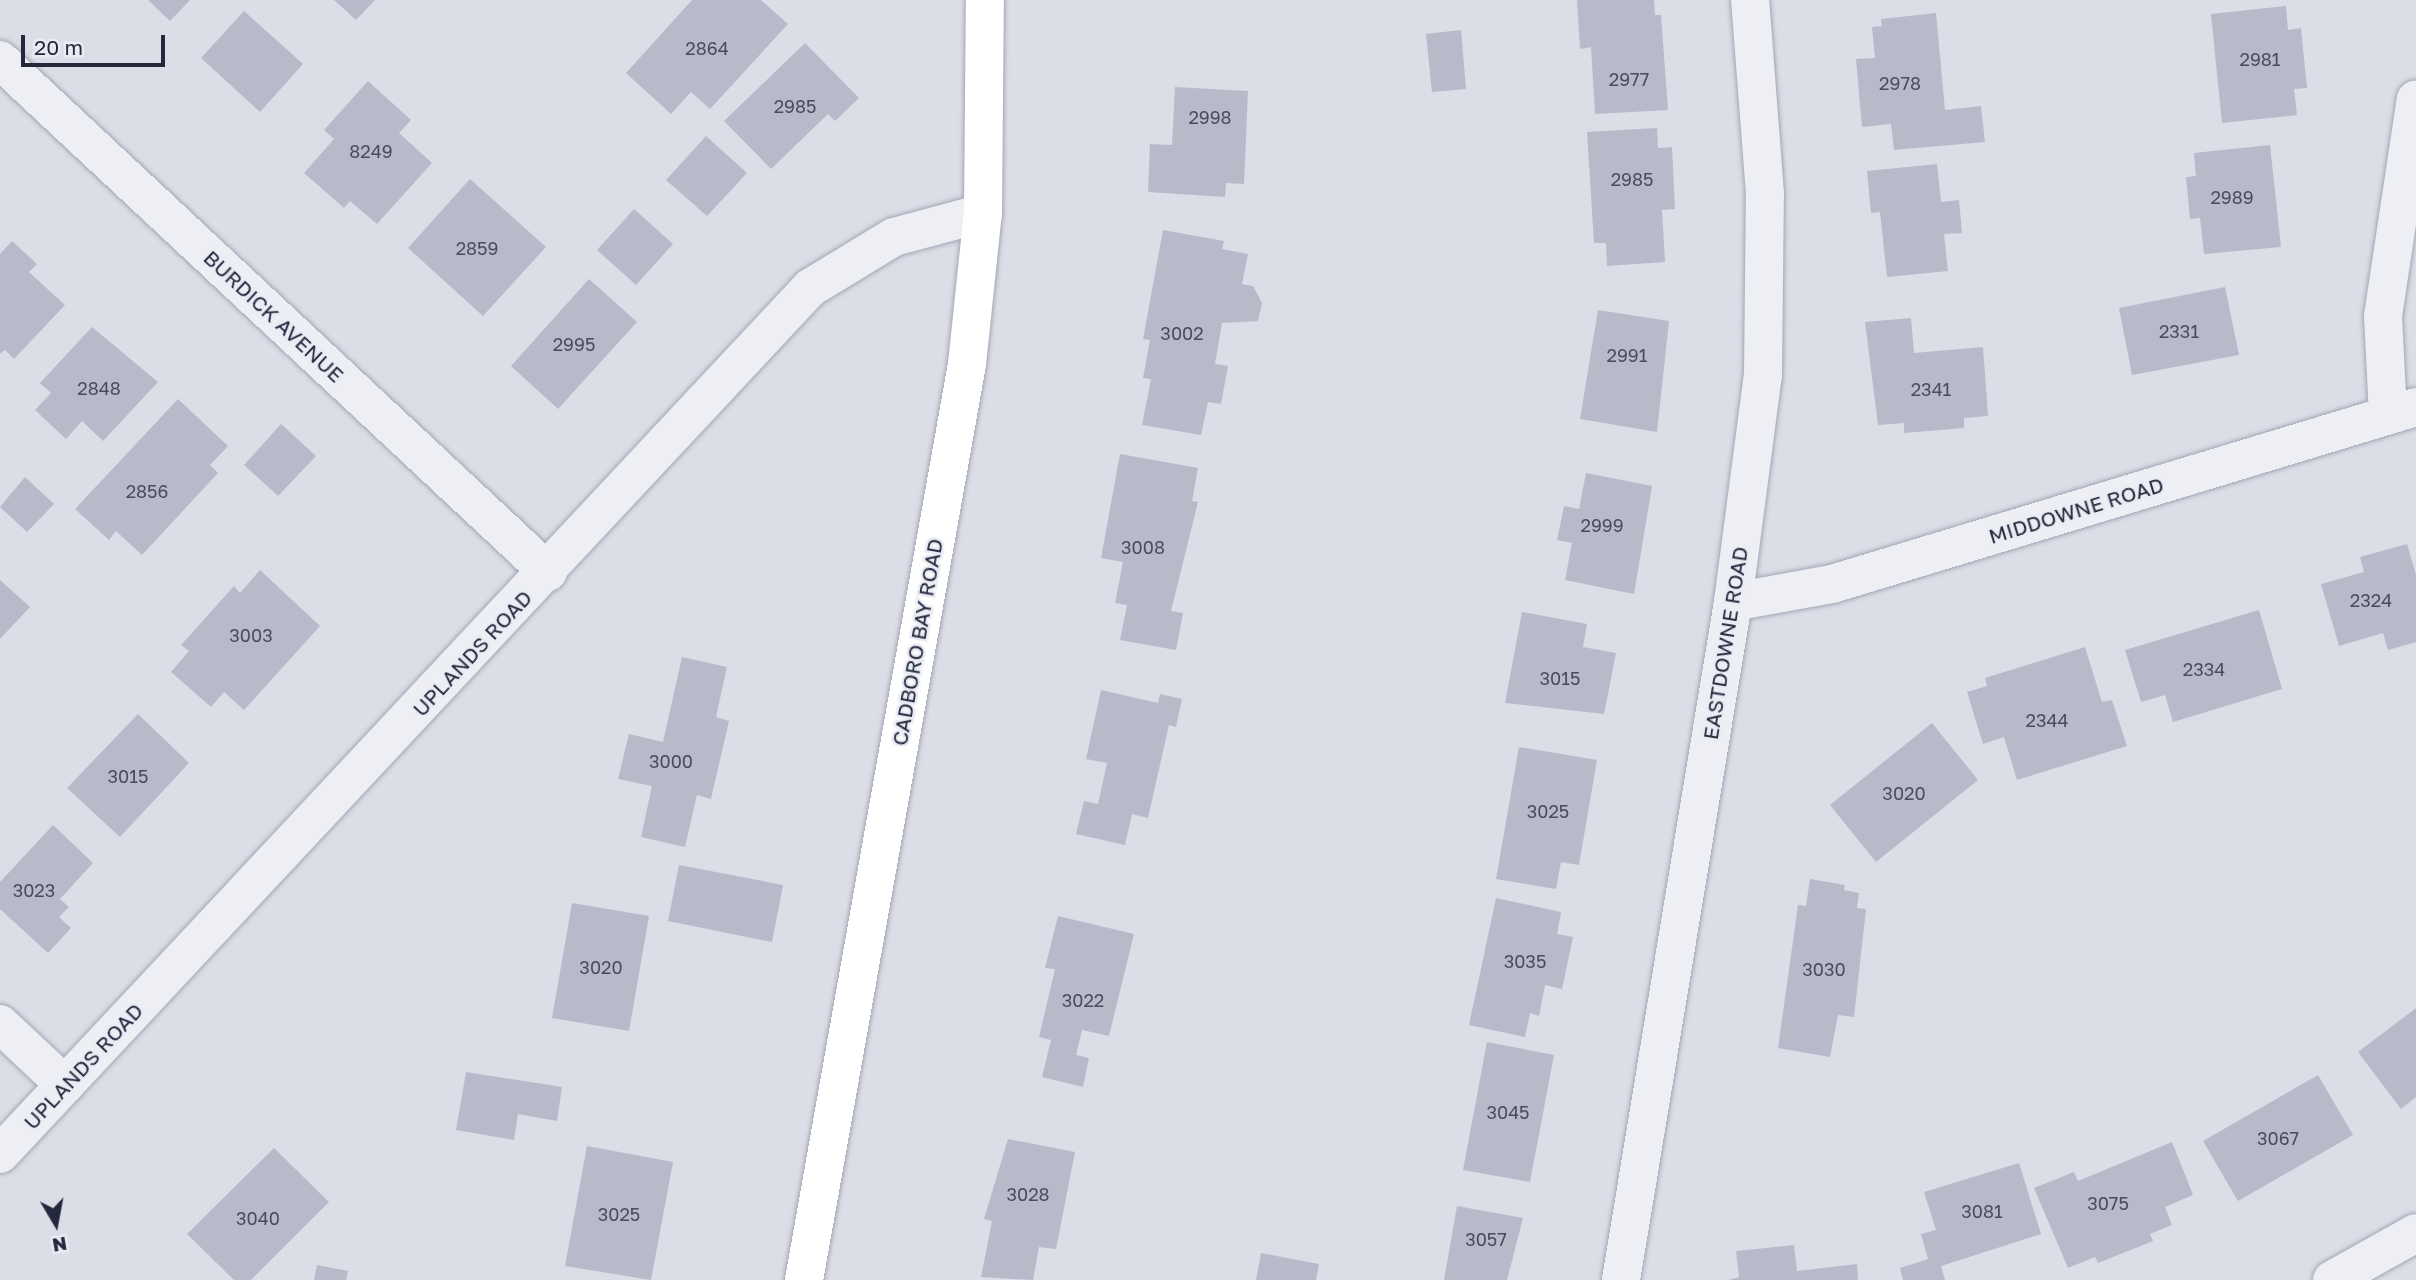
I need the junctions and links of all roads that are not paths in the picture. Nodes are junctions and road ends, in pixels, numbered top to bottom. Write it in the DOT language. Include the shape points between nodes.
graph roads {
  1 [pos="985,0"];
  2 [pos="1750,0"];
  3 [pos="0,60"];
  4 [pos="2416,99"];
  5 [pos="983,213"];
  6 [pos="2402,411"];
  7 [pos="548,572"];
  8 [pos="1733,602"];
  9 [pos="0,1024"];
  10 [pos="65,1085"];
  11 [pos="0,1154"];
  12 [pos="2416,1233"];
  13 [pos="804,1280"];
  14 [pos="1621,1280"];
  15 [pos="2332,1280"];
  1 -- 5 [label="main road, CADBORO BAY ROAD"];
  2 -- 8 [label="street, EASTDOWNE ROAD" via="1767,275 1763,376"];
  3 -- 7 [label="street, BURDICK AVENUE"];
  4 -- 6 [label="street" via="2383,316"];
  5 -- 7 [label="street, UPLANDS ROAD" via="894,237 810,288"];
  5 -- 13 [label="main road, CADBORO BAY ROAD" via="967,364"];
  6 -- 8 [label="street, MIDDOWNE ROAD" via="1832,584"];
  7 -- 10 [label="street, UPLANDS ROAD"];
  8 -- 14 [label="street, EASTDOWNE ROAD"];
  9 -- 10 [label="street"];
  10 -- 11 [label="street, UPLANDS ROAD"];
  12 -- 15 [label="street"];
}
